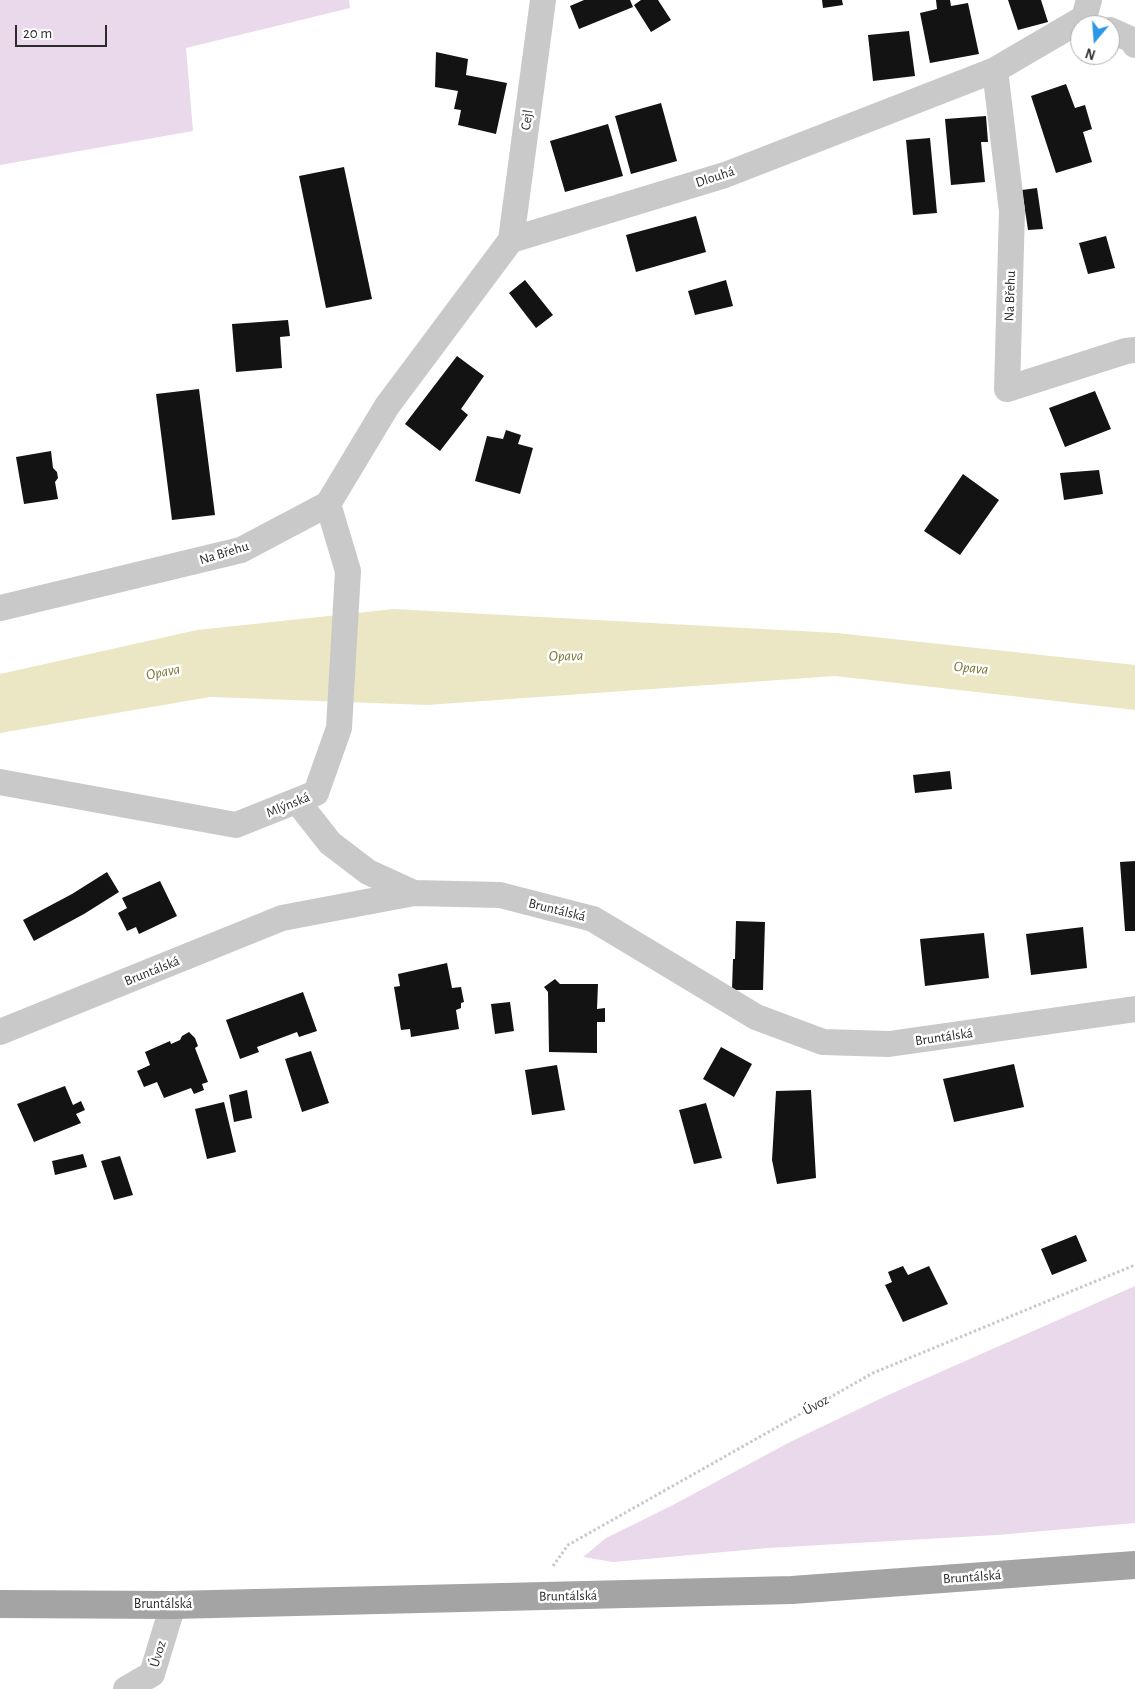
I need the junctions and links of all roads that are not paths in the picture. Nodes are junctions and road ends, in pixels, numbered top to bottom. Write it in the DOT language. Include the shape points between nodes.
graph roads {
  1 [pos="544,0"];
  2 [pos="1091,14"];
  3 [pos="1120,35"];
  4 [pos="1135,45"];
  5 [pos="995,70"];
  6 [pos="511,240"];
  7 [pos="1135,350"];
  8 [pos="328,504"];
  9 [pos="0,608"];
  10 [pos="0,782"];
  11 [pos="297,801"];
  12 [pos="414,894"];
  13 [pos="1135,1009"];
  14 [pos="0,1032"];
  15 [pos="1135,1565"];
  16 [pos="0,1604"];
  17 [pos="173,1605"];
  18 [pos="126,1689"];
  1 -- 6 [label="street, Cejl"];
  2 -- 5 [label="street, Dlouhá"];
  3 -- 4 [label="street"];
  5 -- 6 [label="street, Dlouhá" via="725,175"];
  5 -- 7 [label="street, Na Břehu" via="1012,211 1007,389"];
  6 -- 8 [label="street" via="387,406"];
  8 -- 9 [label="street, Na Břehu" via="241,550"];
  8 -- 11 [label="street, Mlýnská" via="348,570 339,728 316,793"];
  10 -- 11 [label="street, Mlýnská" via="236,825"];
  11 -- 12 [label="street" via="330,843 368,872"];
  12 -- 13 [label="street, Bruntálská" via="500,895 593,919 756,1017 822,1042 889,1044"];
  12 -- 14 [label="street, Bruntálská" via="282,918"];
  15 -- 17 [label="main road, Bruntálská" via="792,1590"];
  16 -- 17 [label="main road, Bruntálská"];
  17 -- 18 [label="street, Úvoz" via="152,1674"];
}
